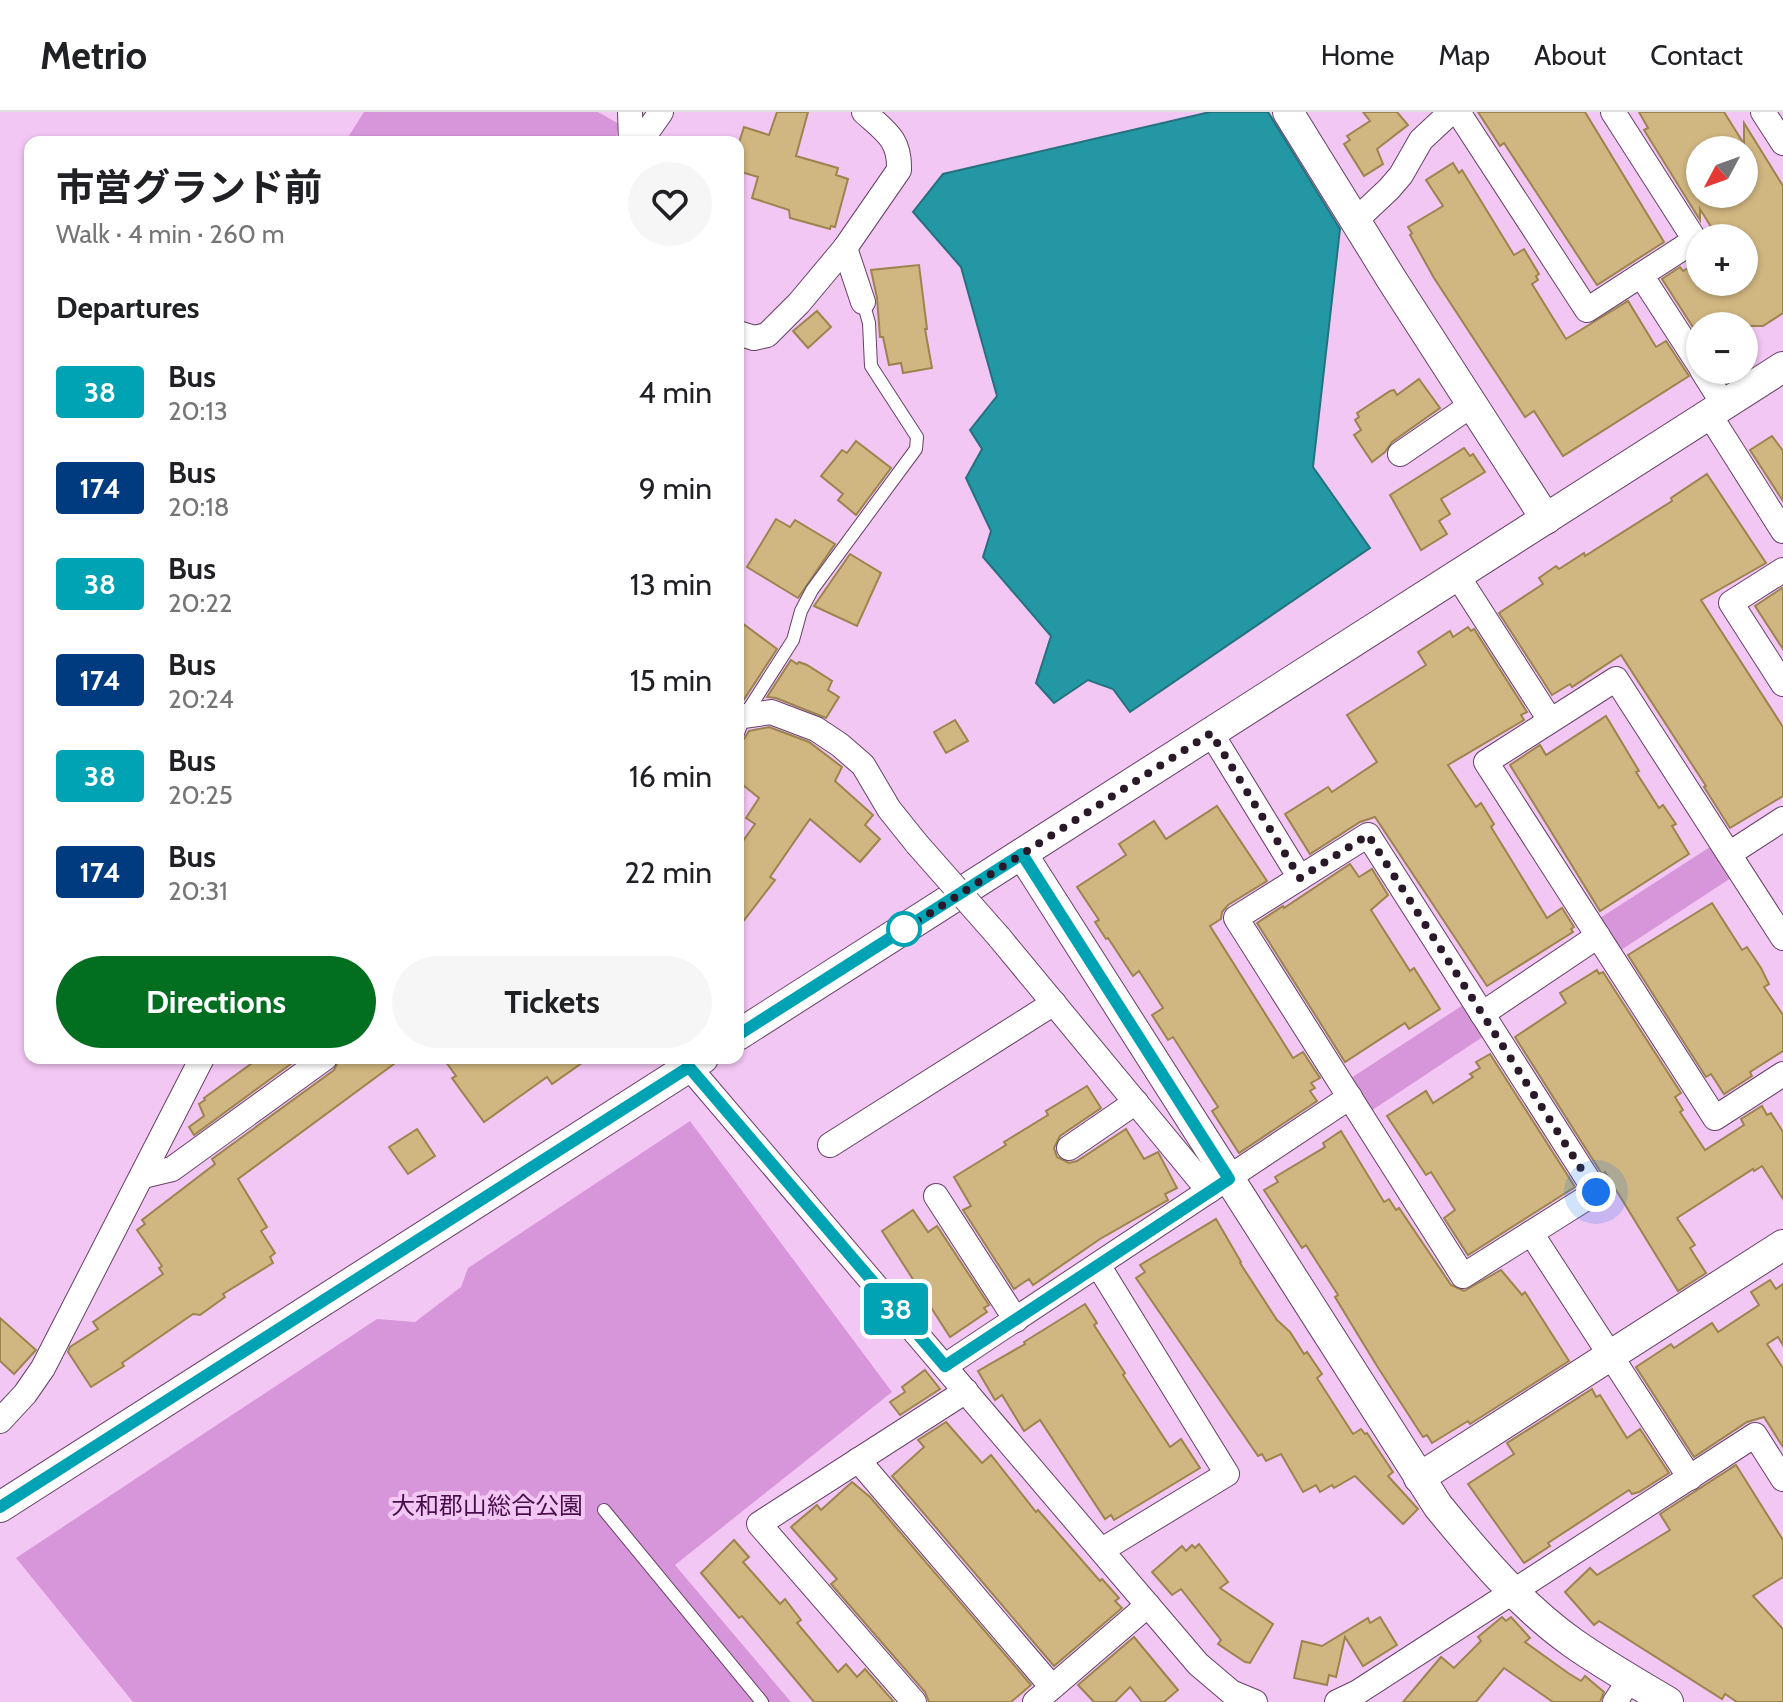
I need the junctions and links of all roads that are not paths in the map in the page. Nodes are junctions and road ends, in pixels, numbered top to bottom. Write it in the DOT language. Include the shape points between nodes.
graph roads {
  1 [pos="630,112"];
  2 [pos="661,112"];
  3 [pos="864,112"];
  4 [pos="1288,112"];
  5 [pos="1451,112"];
  6 [pos="1458,112"];
  7 [pos="1613,112"];
  8 [pos="1763,112"];
  9 [pos="631,136"];
  10 [pos="644,136"];
  11 [pos="1783,143"];
  12 [pos="1356,220"];
  13 [pos="845,248"];
  14 [pos="1641,275"];
  15 [pos="863,302"];
  16 [pos="744,335"];
  17 [pos="1686,345"];
  18 [pos="1783,367"];
  19 [pos="1707,384"];
  20 [pos="1473,404"];
  21 [pos="1717,410"];
  22 [pos="1400,454"];
  23 [pos="1546,519"];
  24 [pos="1783,531"];
  25 [pos="1783,570"];
  26 [pos="1457,575"];
  27 [pos="1783,684"];
  28 [pos="744,715"];
  29 [pos="744,720"];
  30 [pos="1550,720"];
  31 [pos="1211,733"];
  32 [pos="1783,819"];
  33 [pos="1022,854"];
  34 [pos="1729,854"];
  35 [pos="1300,878"];
  36 [pos="1598,936"];
  37 [pos="1783,938"];
  38 [pos="1054,1003"];
  39 [pos="1482,1014"];
  40 [pos="744,1031"];
  41 [pos="199,1064"];
  42 [pos="317,1064"];
  43 [pos="685,1064"];
  44 [pos="693,1064"];
  45 [pos="1781,1079"];
  46 [pos="1350,1097"];
  47 [pos="1136,1102"];
  48 [pos="830,1145"];
  49 [pos="1069,1148"];
  50 [pos="143,1176"];
  51 [pos="1219,1185"];
  52 [pos="936,1196"];
  53 [pos="1531,1233"];
  54 [pos="1783,1245"];
  55 [pos="1098,1265"];
  56 [pos="1016,1320"];
  57 [pos="1611,1355"];
  58 [pos="945,1366"];
  59 [pos="966,1391"];
  60 [pos="0,1421"];
  61 [pos="858,1460"];
  62 [pos="1419,1478"];
  63 [pos="1690,1478"];
  64 [pos="1783,1479"];
  65 [pos="0,1507"];
  66 [pos="604,1510"];
  67 [pos="1102,1550"];
  68 [pos="1513,1591"];
  69 [pos="1148,1605"];
  70 [pos="1623,1690"];
  71 [pos="1044,1695"];
  72 [pos="762,1702"];
  73 [pos="914,1702"];
  74 [pos="1255,1702"];
  75 [pos="1337,1702"];
  76 [pos="1668,1702"];
  1 -- 9 [label="street"];
  2 -- 10 [label="street"];
  3 -- 13 [label="street" via="893,138 899,170"];
  4 -- 12 [label="street"];
  5 -- 12 [label="street" via="1421,140 1389,189"];
  6 -- 14 [label="street" via="1587,310"];
  7 -- 14 [label="street" via="1695,240"];
  8 -- 11 [label="street"];
  12 -- 20 [label="street"];
  13 -- 15 [label="street"];
  13 -- 16 [label="street" via="767,335"];
  14 -- 17 [label="street"];
  15 -- 28 [label="lane" via="871,366 917,437 916,449 812,590 793,640"];
  18 -- 21 [label="street"];
  19 -- 21 [label="street"];
  20 -- 22 [label="street"];
  20 -- 23 [label="street"];
  21 -- 23 [label="street"];
  21 -- 24 [label="street"];
  23 -- 26 [label="street"];
  25 -- 27 [label="street" via="1731,603"];
  26 -- 30 [label="street"];
  26 -- 31 [label="street"];
  29 -- 38 [label="street, bridge" via="771,712 816,729 863,765 917,844"];
  30 -- 34 [label="street" via="1616,679"];
  30 -- 36 [label="street" via="1486,762"];
  31 -- 33 [label="street"];
  31 -- 35 [label="street"];
  32 -- 34 [label="street"];
  33 -- 40 [label="street"];
  33 -- 51 [label="street"];
  34 -- 37 [label="street"];
  35 -- 39 [label="street" via="1368,835"];
  35 -- 46 [label="street" via="1236,918"];
  36 -- 39 [label="street"];
  36 -- 45 [label="street" via="1715,1118"];
  38 -- 47 [label="street"];
  38 -- 48 [label="street"];
  39 -- 53 [label="street" via="1596,1192"];
  41 -- 50 [label="street"];
  42 -- 50 [label="street" via="172,1169"];
  43 -- 65 [label="street"];
  44 -- 58 [label="street"];
  46 -- 51 [label="street"];
  46 -- 53 [label="street" via="1463,1276"];
  47 -- 49 [label="street"];
  47 -- 51 [label="street"];
  50 -- 60 [label="street" via="43,1368"];
  51 -- 55 [label="street"];
  51 -- 62 [label="street"];
  52 -- 56 [label="street"];
  53 -- 57 [label="street"];
  54 -- 57 [label="street"];
  55 -- 56 [label="street"];
  55 -- 67 [label="street" via="1227,1474"];
  56 -- 58 [label="street"];
  57 -- 62 [label="street"];
  57 -- 63 [label="street"];
  58 -- 59 [label="street"];
  59 -- 61 [label="street"];
  59 -- 67 [label="street"];
  61 -- 71 [label="street"];
  61 -- 73 [label="street" via="759,1524"];
  62 -- 68 [label="street"];
  63 -- 64 [label="street" via="1755,1435"];
  63 -- 68 [label="street"];
  66 -- 72 [label="lane"];
  67 -- 69 [label="street"];
  68 -- 70 [label="street"];
  68 -- 75 [label="street"];
  69 -- 71 [label="street"];
  69 -- 74 [label="street" via="1198,1664 1231,1692"];
  70 -- 76 [label="street"];
}
